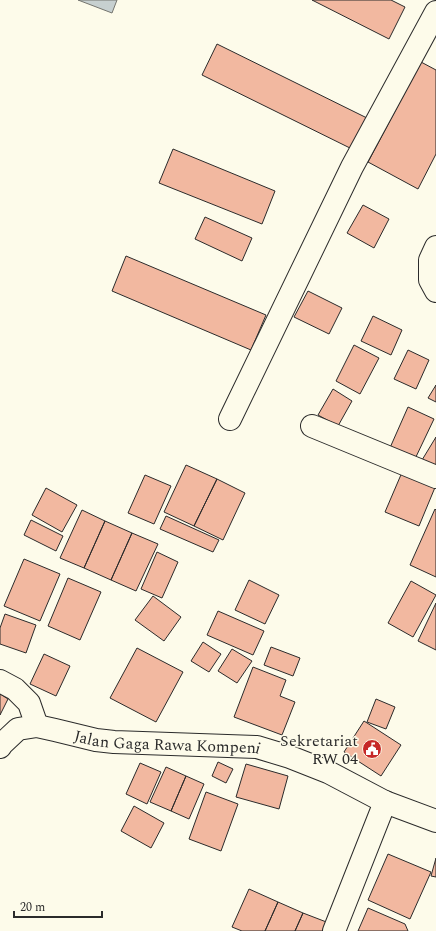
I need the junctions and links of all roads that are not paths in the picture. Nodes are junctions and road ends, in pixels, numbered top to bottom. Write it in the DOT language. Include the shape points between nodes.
graph roads {
  1 [pos="425,0"];
  2 [pos="436,7"];
  3 [pos="436,12"];
  4 [pos="436,247"];
  5 [pos="436,291"];
  6 [pos="230,419"];
  7 [pos="312,426"];
  8 [pos="436,477"];
  9 [pos="0,681"];
  10 [pos="37,726"];
  11 [pos="0,747"];
  12 [pos="385,802"];
  13 [pos="436,819"];
  14 [pos="334,931"];
  1 -- 2 [label="street"];
  3 -- 6 [label="street" via="352,167"];
  4 -- 5 [label="street" via="430,260 430,280"];
  7 -- 8 [label="street"];
  9 -- 10 [label="street" via="15,689 28,703"];
  10 -- 11 [label="street, Jalan Gaga Rawa Kompeni" via="18,730"];
  10 -- 12 [label="street, Jalan Gaga Rawa Kompeni" via="114,742 257,747 328,772"];
  12 -- 13 [label="street, Jalan Gaga Rawa Kompeni"];
  12 -- 14 [label="street"];
}
